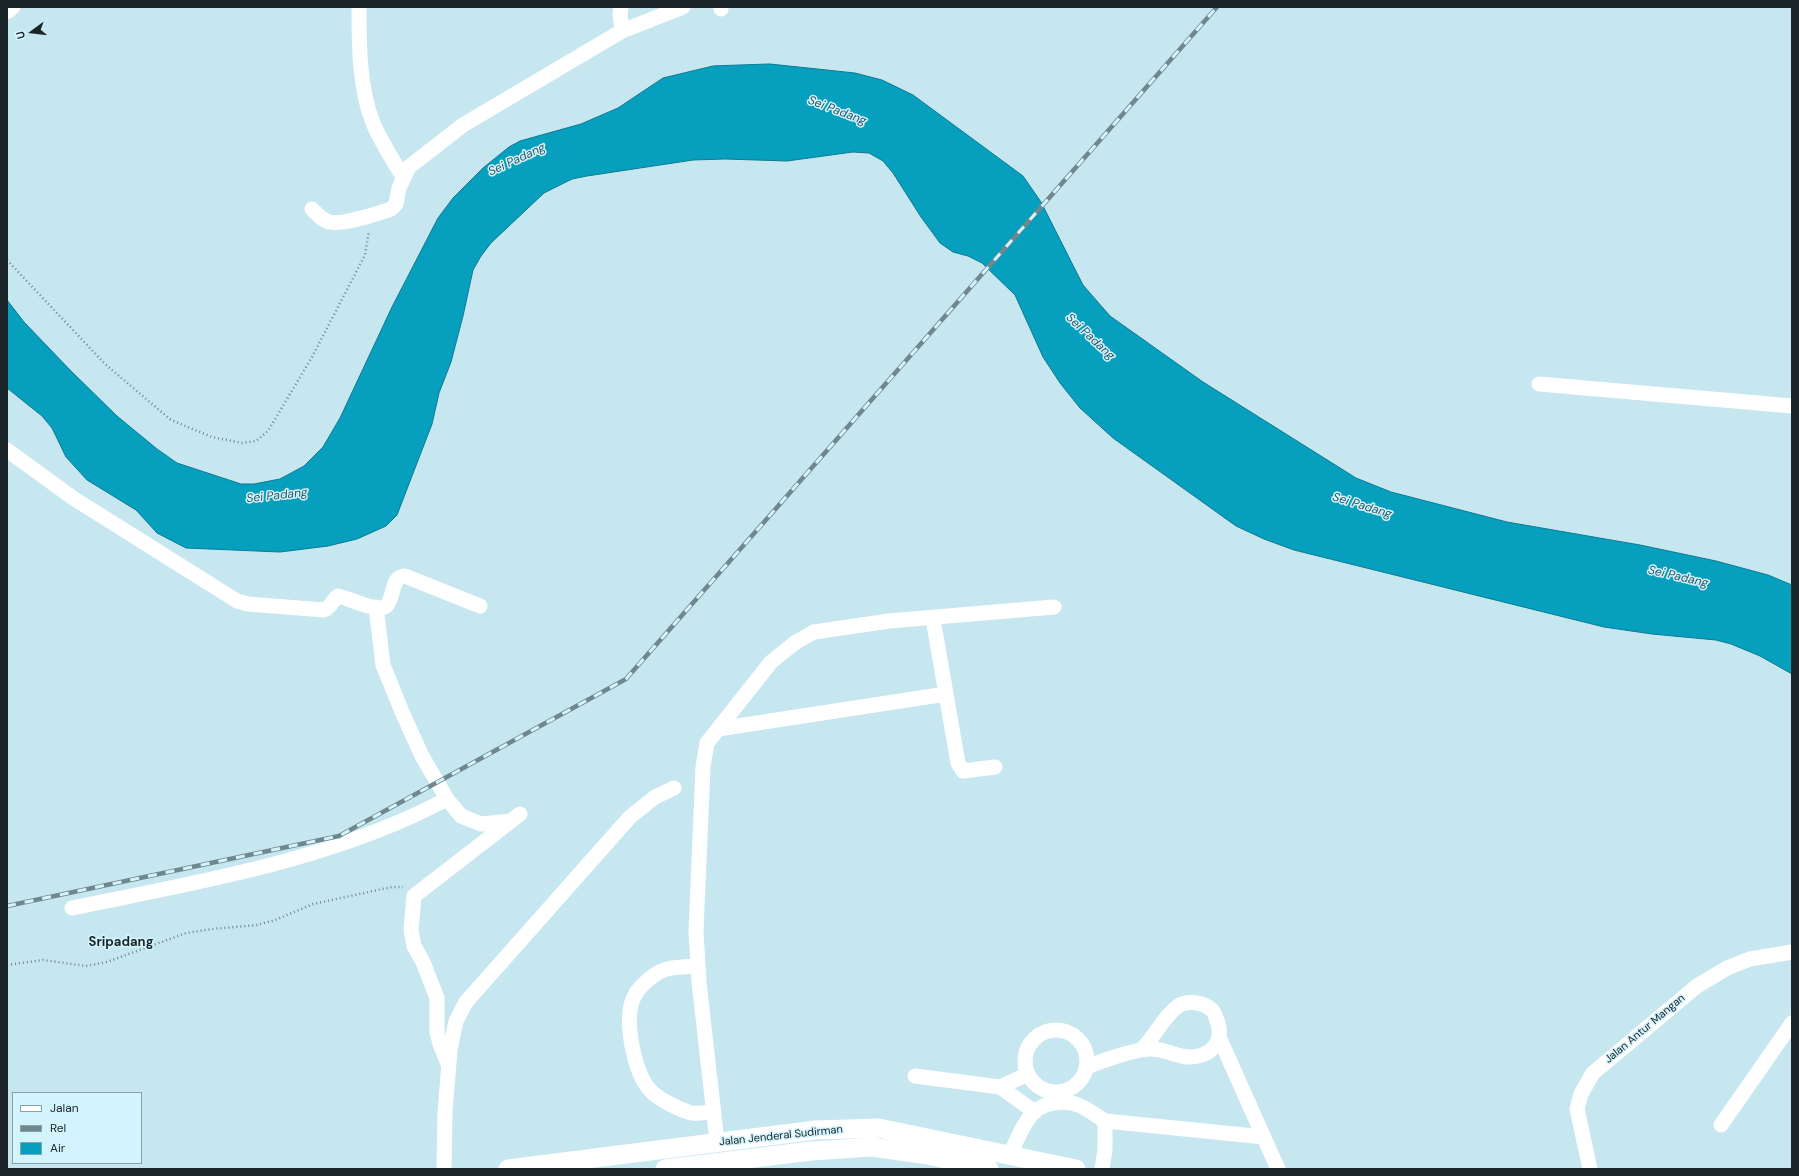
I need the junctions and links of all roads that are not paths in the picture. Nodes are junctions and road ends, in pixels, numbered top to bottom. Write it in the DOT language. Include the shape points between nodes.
graph roads {
  1 [pos="13,7"];
  2 [pos="359,7"];
  3 [pos="622,7"];
  4 [pos="683,7"];
  5 [pos="7,12"];
  6 [pos="622,31"];
  7 [pos="403,177"];
  8 [pos="312,209"];
  9 [pos="1539,384"];
  10 [pos="1792,406"];
  11 [pos="7,450"];
  12 [pos="480,606"];
  13 [pos="1054,607"];
  14 [pos="376,608"];
  15 [pos="933,619"];
  16 [pos="946,694"];
  17 [pos="718,729"];
  18 [pos="995,767"];
  19 [pos="674,788"];
  20 [pos="447,799"];
  21 [pos="72,908"];
  22 [pos="1792,951"];
  23 [pos="698,966"];
  24 [pos="1792,1023"];
  25 [pos="1219,1037"];
  26 [pos="1141,1050"];
  27 [pos="449,1066"];
  28 [pos="1087,1068"];
  29 [pos="1028,1074"];
  30 [pos="915,1076"];
  31 [pos="1000,1087"];
  32 [pos="1071,1090"];
  33 [pos="1060,1101"];
  34 [pos="713,1112"];
  35 [pos="1034,1112"];
  36 [pos="1105,1121"];
  37 [pos="1721,1125"];
  38 [pos="1264,1137"];
  39 [pos="717,1142"];
  40 [pos="1010,1155"];
  41 [pos="709,1166"];
  42 [pos="444,1169"];
  43 [pos="508,1169"];
  44 [pos="665,1169"];
  45 [pos="989,1169"];
  46 [pos="1076,1169"];
  47 [pos="1102,1169"];
  48 [pos="1278,1169"];
  49 [pos="1590,1169"];
  1 -- 5 [label="street"];
  2 -- 7 [label="street" via="360,55 370,112"];
  3 -- 6 [label="street"];
  4 -- 6 [label="street"];
  6 -- 7 [label="street" via="463,124 409,167"];
  7 -- 8 [label="street" via="396,204 391,210 330,222 322,219"];
  9 -- 10 [label="street"];
  11 -- 14 [label="street" via="73,498 237,601 324,610 330,608 338,596"];
  12 -- 14 [label="street" via="405,576 397,580 386,606"];
  13 -- 15 [label="street"];
  14 -- 20 [label="street" via="383,664 422,756"];
  15 -- 16 [label="street"];
  15 -- 17 [label="street" via="814,632 796,642 771,662"];
  16 -- 17 [label="street"];
  16 -- 18 [label="street" via="958,763 963,771"];
  17 -- 23 [label="street" via="707,743 703,768 696,924"];
  19 -- 27 [label="street" via="655,797 630,817 466,1002 456,1022"];
  20 -- 21 [label="street" via="384,828 333,846 173,887"];
  20 -- 27 [label="street" via="461,816 482,824 516,818 414,896 411,930 414,946 437,998 437,1032"];
  22 -- 49 [label="street, Jalan Antur Mangan" via="1750,959 1727,968 1697,986 1593,1073 1581,1094 1577,1109"];
  23 -- 34 [label="street"];
  23 -- 34 [label="street" via="672,968 657,973 643,985 630,1010 632,1046 639,1074 652,1092 691,1113"];
  24 -- 37 [label="street"];
  25 -- 26 [label="street" via="1214,1048 1190,1058 1175,1056 1159,1049"];
  25 -- 26 [label="street" via="1218,1023 1213,1010 1202,1004 1190,1002 1180,1005 1169,1014 1150,1042"];
  25 -- 38 [label="street"];
  26 -- 28 [label="street"];
  27 -- 42 [label="street"];
  28 -- 29 [label="street" via="1088,1056 1076,1036 1065,1030 1053,1030 1042,1033 1032,1041 1026,1051 1025,1063"];
  28 -- 32 [label="street" via="1082,1080"];
  29 -- 31 [label="street"];
  29 -- 32 [label="street" via="1033,1083 1051,1093"];
  30 -- 31 [label="street"];
  31 -- 35 [label="street"];
  32 -- 33 [label="street"];
  33 -- 35 [label="street"];
  33 -- 36 [label="street" via="1080,1105"];
  34 -- 39 [label="street"];
  35 -- 40 [label="street"];
  36 -- 38 [label="street"];
  36 -- 47 [label="street"];
  38 -- 48 [label="street"];
  39 -- 40 [label="main road, Jalan Jenderal Sudirman" via="816,1130 879,1128"];
  39 -- 43 [label="main road, Jalan Jenderal Sudirman"];
  40 -- 46 [label="main road, Jalan Jenderal Sudirman"];
  41 -- 44 [label="main road, Jalan Jenderal Sudirman"];
  41 -- 45 [label="main road, Jalan Jenderal Sudirman" via="811,1151 872,1147 928,1155"];
}
